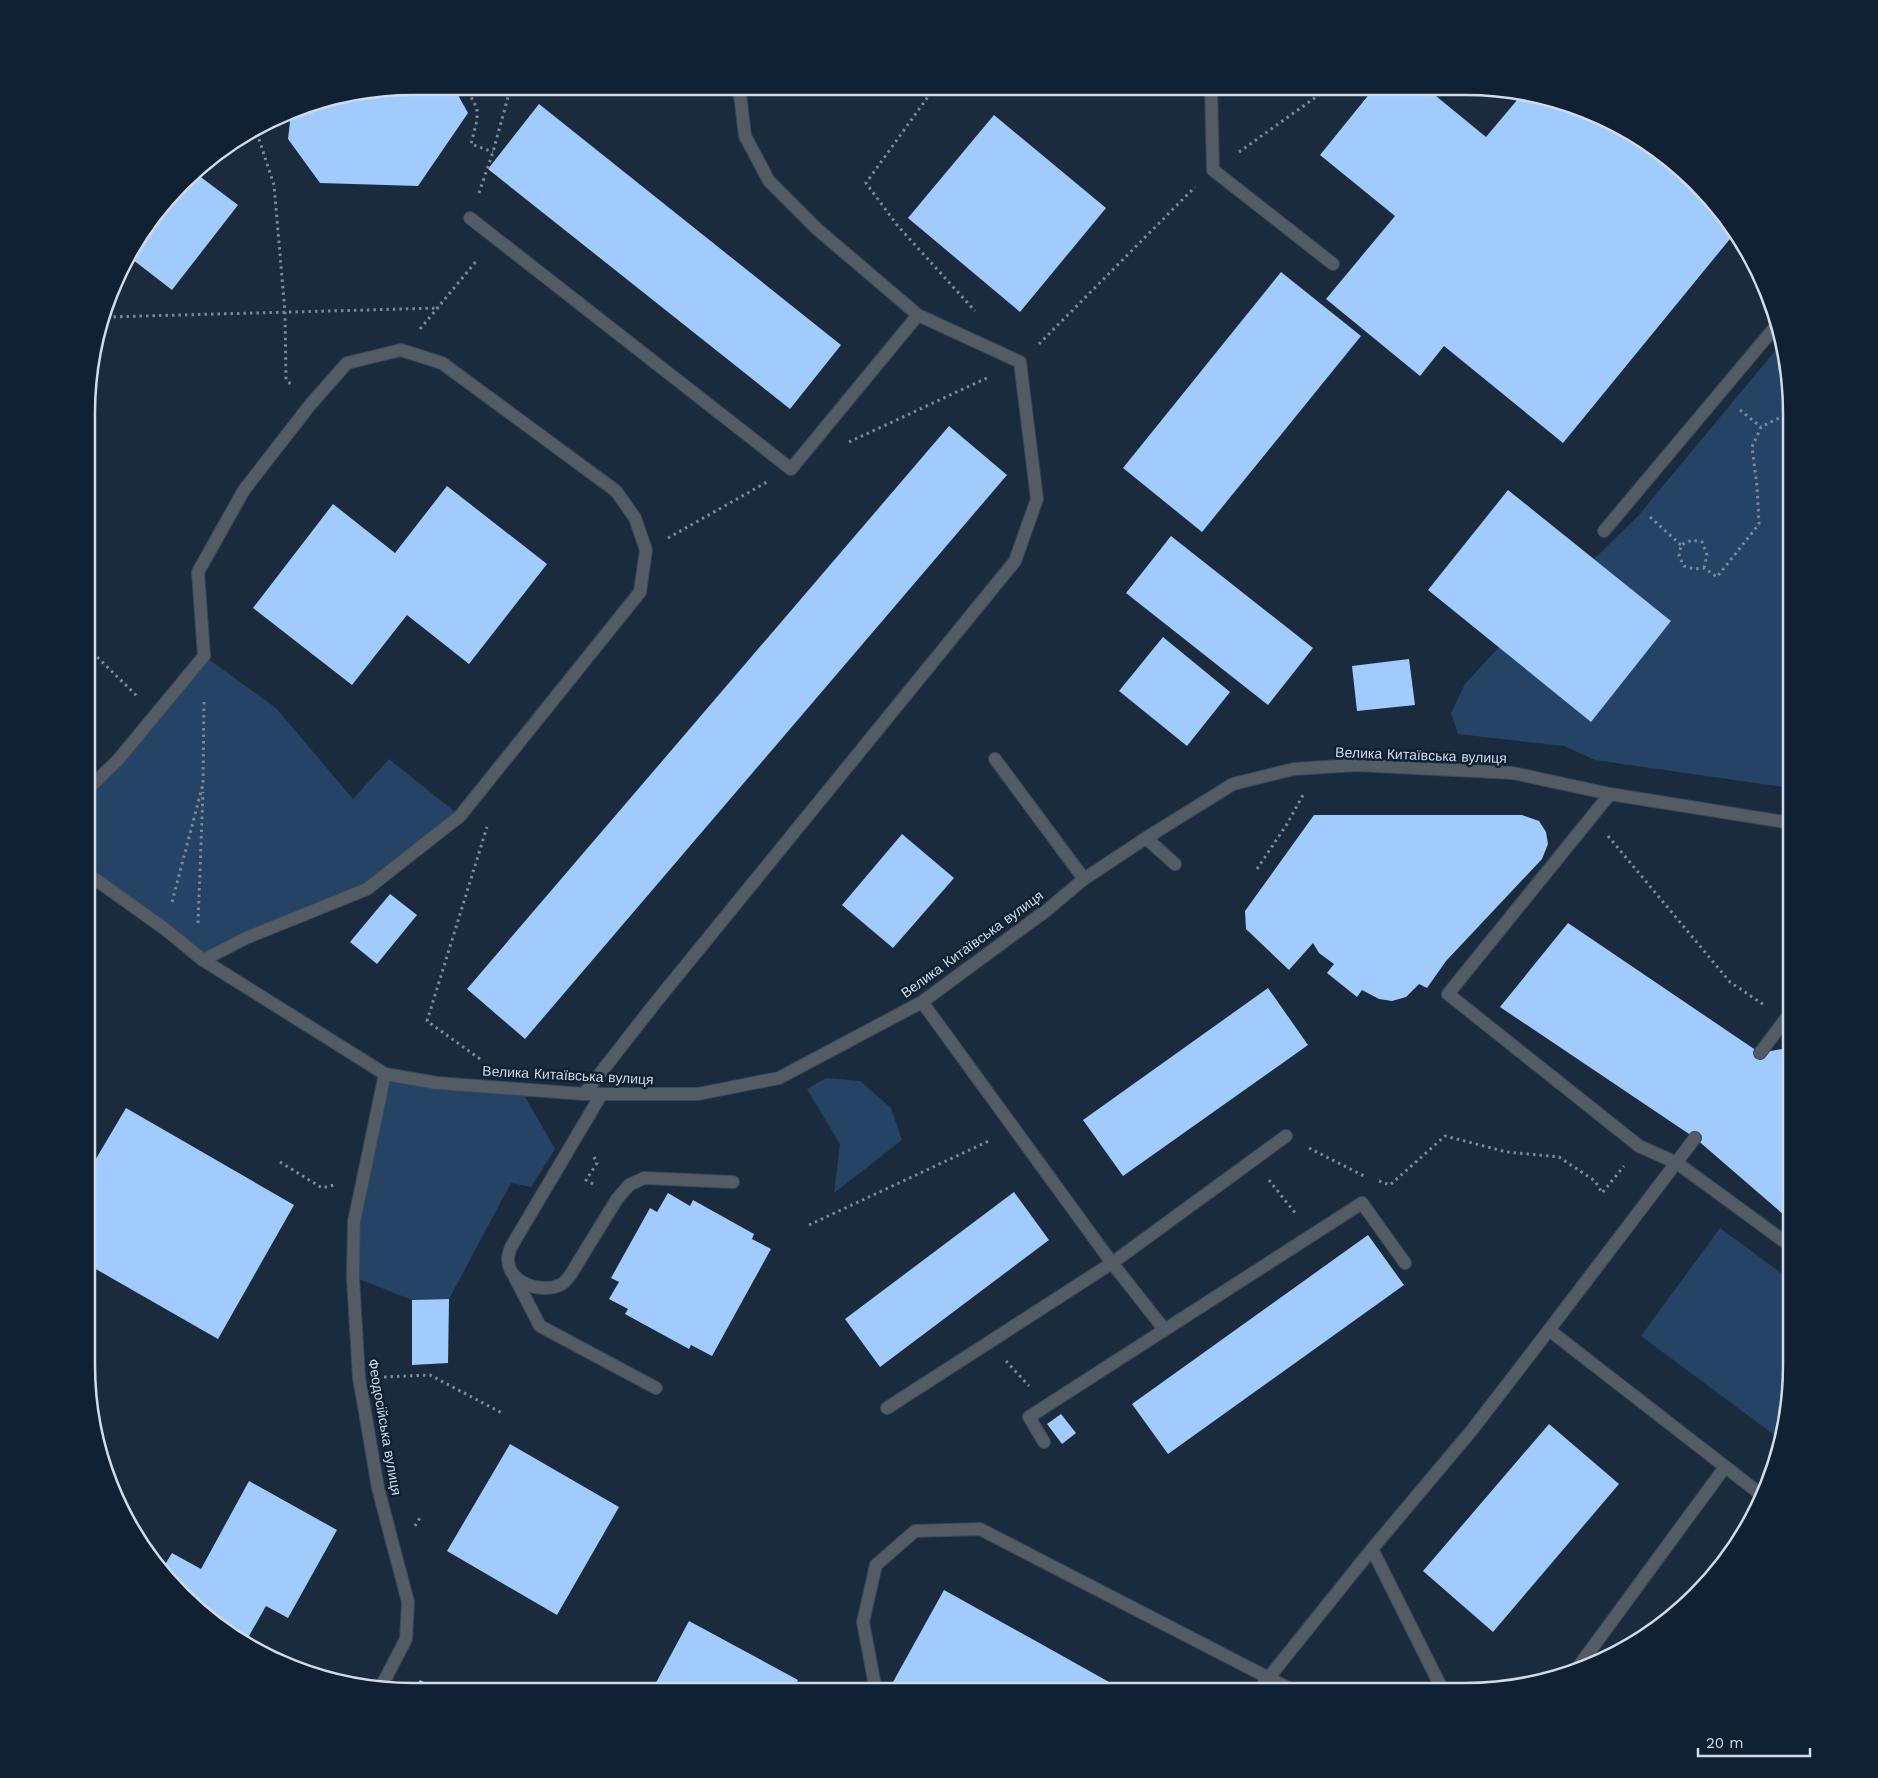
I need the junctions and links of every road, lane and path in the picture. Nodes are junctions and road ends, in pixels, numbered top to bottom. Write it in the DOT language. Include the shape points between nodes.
graph roads {
  1 [pos="470,95"];
  2 [pos="509,95"];
  3 [pos="740,95"];
  4 [pos="929,95"];
  5 [pos="1211,95"];
  6 [pos="258,136"];
  7 [pos="493,152"];
  8 [pos="470,218"];
  9 [pos="496,237"];
  10 [pos="1333,264"];
  11 [pos="285,312"];
  12 [pos="975,312"];
  13 [pos="918,316"];
  14 [pos="110,317"];
  15 [pos="1772,331"];
  16 [pos="310,405"];
  17 [pos="1783,418"];
  18 [pos="1631,499"];
  19 [pos="1604,531"];
  20 [pos="1681,545"];
  21 [pos="1704,568"];
  22 [pos="95,655"];
  23 [pos="204,656"];
  24 [pos="155,715"];
  25 [pos="995,759"];
  26 [pos="95,782"];
  27 [pos="203,784"];
  28 [pos="1610,794"];
  29 [pos="1303,795"];
  30 [pos="1592,816"];
  31 [pos="489,822"];
  32 [pos="1783,822"];
  33 [pos="1146,838"];
  34 [pos="1175,864"];
  35 [pos="1257,869"];
  36 [pos="95,879"];
  37 [pos="1084,879"];
  38 [pos="198,927"];
  39 [pos="165,929"];
  40 [pos="203,960"];
  41 [pos="922,1002"];
  42 [pos="1783,1013"];
  43 [pos="1783,1024"];
  44 [pos="1760,1053"];
  45 [pos="482,1061"];
  46 [pos="385,1074"];
  47 [pos="584,1094"];
  48 [pos="602,1095"];
  49 [pos="1014,1129"];
  50 [pos="1286,1136"];
  51 [pos="1695,1138"];
  52 [pos="1640,1146"];
  53 [pos="1254,1159"];
  54 [pos="280,1162"];
  55 [pos="597,1163"];
  56 [pos="1677,1163"];
  57 [pos="586,1180"];
  58 [pos="733,1182"];
  59 [pos="322,1188"];
  60 [pos="809,1225"];
  61 [pos="1311,1235"];
  62 [pos="1783,1240"];
  63 [pos="1112,1263"];
  64 [pos="1405,1264"];
  65 [pos="513,1273"];
  66 [pos="1164,1330"];
  67 [pos="1549,1330"];
  68 [pos="990,1342"];
  69 [pos="359,1378"];
  70 [pos="656,1388"];
  71 [pos="1030,1388"];
  72 [pos="887,1408"];
  73 [pos="502,1413"];
  74 [pos="1044,1442"];
  75 [pos="1726,1467"];
  76 [pos="1757,1491"];
  77 [pos="1372,1549"];
  78 [pos="1583,1660"];
  79 [pos="1269,1678"];
  80 [pos="384,1681"];
  81 [pos="874,1683"];
  82 [pos="1265,1683"];
  83 [pos="1279,1683"];
  84 [pos="1439,1683"];
  1 -- 7 [label="path" via="478,108 471,144"];
  2 -- 7 [label="path"];
  3 -- 13 [label="street" via="745,136 769,181 817,229"];
  4 -- 12 [label="path" via="866,183 897,225"];
  5 -- 10 [label="street" via="1213,170"];
  6 -- 11 [label="path" via="274,185"];
  7 -- 8 [label="path"];
  8 -- 9 [label="street"];
  9 -- 11 [label="path" via="439,308"];
  9 -- 13 [label="street" via="791,469"];
  11 -- 14 [label="path"];
  11 -- 16 [label="path" via="286,380"];
  13 -- 47 [label="street" via="1020,362 1037,499 1015,561"];
  15 -- 18 [label="street"];
  16 -- 23 [label="street" via="244,490 198,572"];
  16 -- 40 [label="street" via="347,363 401,350 442,363 616,491 635,518 646,550 640,592 460,816 367,889 246,938"];
  17 -- 21 [label="path" via="1761,427 1752,448 1759,524 1717,577"];
  18 -- 19 [label="street"];
  18 -- 20 [label="path"];
  20 -- 21 [label="path" via="1679,556 1684,566"];
  20 -- 21 [label="path" via="1692,540 1702,542 1707,555"];
  22 -- 24 [label="path"];
  23 -- 24 [label="street"];
  23 -- 27 [label="path"];
  24 -- 26 [label="street"];
  25 -- 37 [label="street"];
  27 -- 38 [label="path"];
  27 -- 39 [label="path"];
  28 -- 30 [label="street"];
  28 -- 32 [label="street, Велика Китаївська вулиця"];
  28 -- 33 [label="street, Велика Китаївська вулиця" via="1513,773 1356,765 1294,769 1233,784"];
  29 -- 35 [label="path"];
  30 -- 42 [label="path" via="1730,982"];
  30 -- 52 [label="street" via="1448,994"];
  31 -- 45 [label="path" via="427,1021"];
  33 -- 34 [label="street"];
  33 -- 37 [label="street, Велика Китаївська вулиця"];
  36 -- 39 [label="street, Велика Китаївська вулиця"];
  37 -- 41 [label="street, Велика Китаївська вулиця"];
  39 -- 40 [label="street, Велика Китаївська вулиця"];
  40 -- 46 [label="street, Велика Китаївська вулиця"];
  41 -- 48 [label="street, Велика Китаївська вулиця" via="779,1078 698,1094"];
  41 -- 49 [label="street"];
  43 -- 44 [label="street"];
  46 -- 47 [label="street, Велика Китаївська вулиця" via="437,1083"];
  46 -- 69 [label="street, Феодосійська вулиця" via="354,1222 353,1278"];
  47 -- 48 [label="street, Велика Китаївська вулиця"];
  48 -- 65 [label="street" via="511,1247 508,1260"];
  49 -- 60 [label="path"];
  49 -- 63 [label="street"];
  50 -- 52 [label="path" via="1361,1175 1390,1185 1445,1136 1508,1152 1559,1157 1595,1181 1602,1193"];
  50 -- 53 [label="street"];
  51 -- 56 [label="street"];
  52 -- 56 [label="street"];
  53 -- 61 [label="path"];
  53 -- 63 [label="street"];
  54 -- 59 [label="path"];
  55 -- 57 [label="path"];
  56 -- 62 [label="street"];
  56 -- 67 [label="street"];
  58 -- 65 [label="street" via="644,1178 630,1185 617,1199 562,1285 546,1290 527,1285"];
  61 -- 64 [label="street" via="1362,1203"];
  61 -- 66 [label="street"];
  63 -- 66 [label="street"];
  63 -- 68 [label="street"];
  65 -- 70 [label="street" via="540,1326"];
  66 -- 74 [label="street" via="1029,1417"];
  67 -- 75 [label="street"];
  67 -- 77 [label="street" via="1472,1430"];
  68 -- 71 [label="path"];
  68 -- 72 [label="street"];
  69 -- 73 [label="path" via="430,1375"];
  69 -- 80 [label="street, Феодосійська вулиця" via="378,1488 408,1602 406,1639"];
  75 -- 76 [label="street"];
  75 -- 78 [label="street"];
  77 -- 79 [label="street"];
  77 -- 84 [label="street"];
  79 -- 81 [label="street" via="980,1529 915,1531 876,1565 863,1622"];
  79 -- 82 [label="street"];
  79 -- 83 [label="street"];
}
